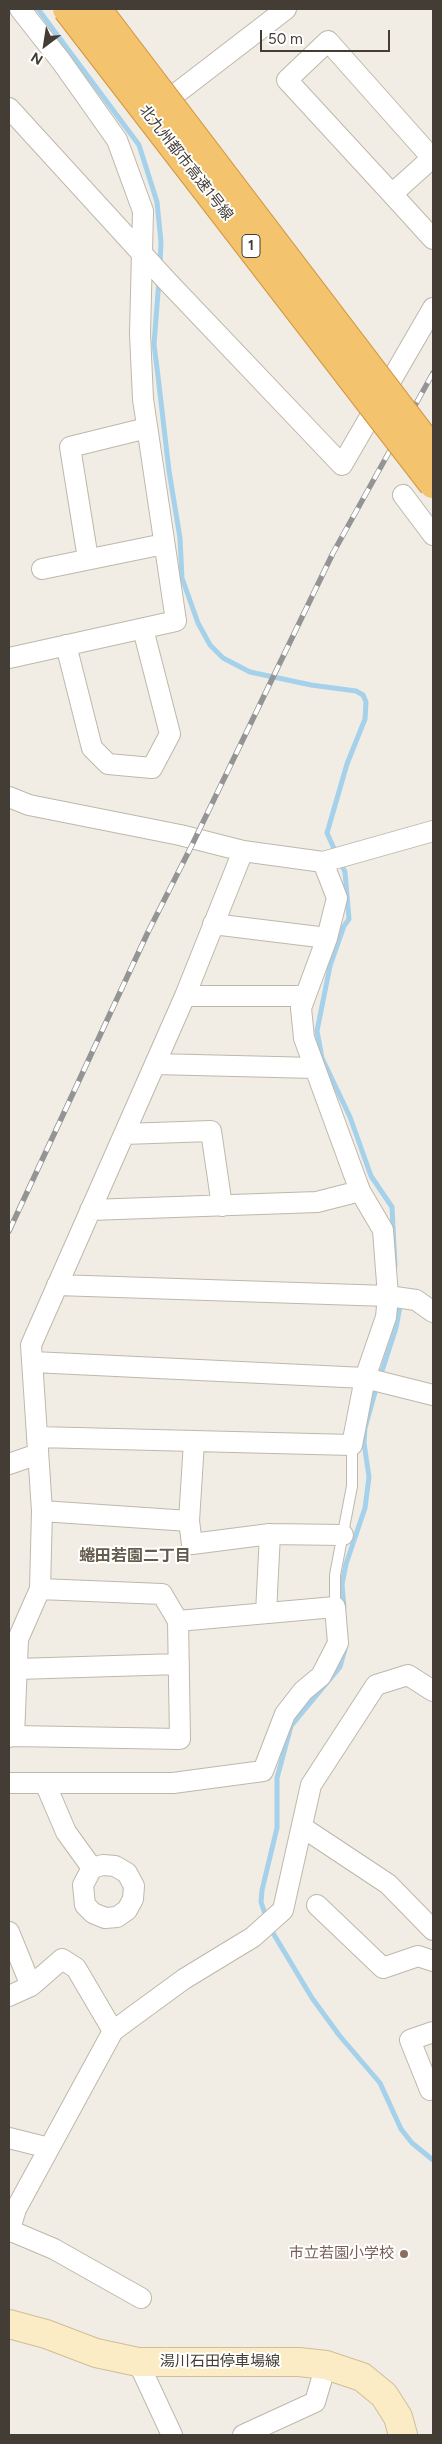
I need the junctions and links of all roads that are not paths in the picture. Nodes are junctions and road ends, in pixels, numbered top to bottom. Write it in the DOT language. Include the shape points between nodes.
graph roads {
  1 [pos="20,9"];
  2 [pos="66,9"];
  3 [pos="97,9"];
  4 [pos="286,9"];
  5 [pos="169,98"];
  6 [pos="9,108"];
  7 [pos="392,194"];
  8 [pos="433,239"];
  9 [pos="140,252"];
  10 [pos="433,308"];
  11 [pos="147,428"];
  12 [pos="433,451"];
  13 [pos="433,484"];
  14 [pos="403,495"];
  15 [pos="433,535"];
  16 [pos="164,544"];
  17 [pos="88,559"];
  18 [pos="42,569"];
  19 [pos="143,628"];
  20 [pos="66,645"];
  21 [pos="9,658"];
  22 [pos="9,798"];
  23 [pos="433,831"];
  24 [pos="243,852"];
  25 [pos="323,862"];
  26 [pos="212,924"];
  27 [pos="327,938"];
  28 [pos="185,996"];
  29 [pos="306,996"];
  30 [pos="155,1064"];
  31 [pos="315,1068"];
  32 [pos="124,1134"];
  33 [pos="360,1191"];
  34 [pos="222,1206"];
  35 [pos="90,1210"];
  36 [pos="57,1285"];
  37 [pos="399,1298"];
  38 [pos="433,1312"];
  39 [pos="33,1362"];
  40 [pos="375,1380"];
  41 [pos="433,1394"];
  42 [pos="194,1442"];
  43 [pos="38,1445"];
  44 [pos="352,1445"];
  45 [pos="9,1464"];
  46 [pos="42,1511"];
  47 [pos="189,1521"];
  48 [pos="270,1534"];
  49 [pos="343,1535"];
  50 [pos="40,1589"];
  51 [pos="335,1607"];
  52 [pos="266,1613"];
  53 [pos="178,1621"];
  54 [pos="13,1640"];
  55 [pos="179,1664"];
  56 [pos="17,1669"];
  57 [pos="433,1691"];
  58 [pos="11,1737"];
  59 [pos="45,1783"];
  60 [pos="9,1784"];
  61 [pos="302,1827"];
  62 [pos="92,1868"];
  63 [pos="317,1905"];
  64 [pos="433,1930"];
  65 [pos="9,1932"];
  66 [pos="433,1961"];
  67 [pos="31,1986"];
  68 [pos="9,1996"];
  69 [pos="113,2031"];
  70 [pos="433,2032"];
  71 [pos="430,2090"];
  72 [pos="9,2138"];
  73 [pos="49,2148"];
  74 [pos="9,2231"];
  75 [pos="141,2298"];
  76 [pos="9,2324"];
  77 [pos="138,2362"];
  78 [pos="326,2365"];
  79 [pos="172,2435"];
  80 [pos="242,2435"];
  81 [pos="403,2435"];
  1 -- 9 [label="street" via="117,140 143,211"];
  2 -- 13 [label="highway, 北九州都市高速1号線 / 1, bridge"];
  3 -- 12 [label="highway, 北九州都市高速1号線 / 1, bridge"];
  4 -- 5 [label="street"];
  6 -- 9 [label="street"];
  7 -- 7 [label="street" via="287,80 328,42 432,158"];
  7 -- 8 [label="street"];
  9 -- 10 [label="street" via="342,465"];
  9 -- 11 [label="street" via="142,400"];
  11 -- 16 [label="street"];
  11 -- 17 [label="street" via="70,447"];
  14 -- 15 [label="street"];
  16 -- 17 [label="street"];
  16 -- 19 [label="street" via="176,622"];
  17 -- 18 [label="street"];
  19 -- 20 [label="street"];
  19 -- 20 [label="street" via="170,734 152,768 108,764 92,748"];
  20 -- 21 [label="street"];
  22 -- 24 [label="street"];
  23 -- 25 [label="street"];
  24 -- 25 [label="street"];
  24 -- 26 [label="street"];
  25 -- 27 [label="street" via="337,898"];
  26 -- 27 [label="street"];
  26 -- 28 [label="street"];
  27 -- 29 [label="street"];
  28 -- 29 [label="street"];
  28 -- 30 [label="street"];
  29 -- 31 [label="street" via="301,1008 304,1038"];
  30 -- 31 [label="street"];
  30 -- 32 [label="street"];
  31 -- 33 [label="street"];
  32 -- 34 [label="street" via="211,1131"];
  32 -- 35 [label="street"];
  33 -- 34 [label="street" via="318,1202"];
  33 -- 37 [label="street" via="383,1230"];
  34 -- 35 [label="street"];
  35 -- 36 [label="street"];
  36 -- 37 [label="street"];
  36 -- 39 [label="street" via="32,1345"];
  37 -- 38 [label="street"];
  37 -- 40 [label="street" via="386,1316"];
  39 -- 40 [label="street"];
  39 -- 43 [label="street"];
  40 -- 41 [label="street"];
  40 -- 44 [label="street"];
  42 -- 43 [label="street"];
  42 -- 44 [label="street"];
  42 -- 47 [label="street"];
  43 -- 45 [label="street"];
  43 -- 46 [label="street"];
  44 -- 49 [label="lane" via="352,1486"];
  46 -- 47 [label="street"];
  46 -- 50 [label="street"];
  47 -- 48 [label="street" via="192,1544"];
  48 -- 49 [label="street"];
  48 -- 52 [label="street"];
  49 -- 51 [label="lane" via="335,1575"];
  50 -- 53 [label="street" via="162,1594"];
  50 -- 54 [label="street"];
  51 -- 52 [label="street"];
  51 -- 59 [label="street" via="338,1643 321,1676 303,1691 285,1714 263,1771 173,1783"];
  52 -- 53 [label="street"];
  53 -- 55 [label="street"];
  54 -- 56 [label="street"];
  55 -- 56 [label="street"];
  55 -- 58 [label="street" via="180,1739"];
  56 -- 58 [label="street"];
  57 -- 61 [label="street" via="408,1675 376,1684 311,1785"];
  59 -- 60 [label="street"];
  59 -- 62 [label="street" via="66,1832"];
  61 -- 64 [label="street" via="388,1884"];
  61 -- 69 [label="street" via="283,1910 253,1937 184,1979"];
  63 -- 66 [label="street" via="383,1968 418,1956"];
  65 -- 67 [label="street"];
  67 -- 68 [label="street"];
  67 -- 69 [label="street" via="62,1959 76,1968"];
  69 -- 73 [label="street"];
  70 -- 71 [label="street" via="410,2040"];
  72 -- 73 [label="street"];
  73 -- 74 [label="street" via="16,2208"];
  74 -- 75 [label="street" via="54,2249"];
  76 -- 77 [label="main road, 湯川石田停車場線" via="96,2353"];
  77 -- 78 [label="main road, 湯川石田停車場線" via="298,2362"];
  77 -- 79 [label="street"];
  78 -- 80 [label="street" via="315,2402"];
  78 -- 81 [label="main road, 湯川石田停車場線" via="362,2377 384,2395 398,2417"];
}
